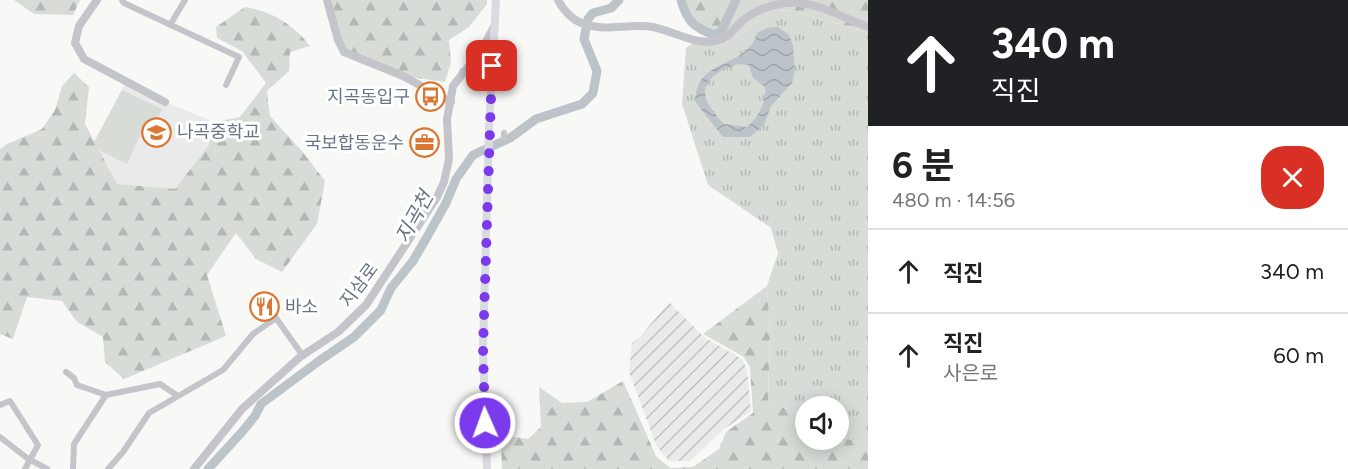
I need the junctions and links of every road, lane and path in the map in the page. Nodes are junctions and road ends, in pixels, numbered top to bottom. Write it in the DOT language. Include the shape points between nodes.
graph roads {
  1 [pos="97,0"];
  2 [pos="123,0"];
  3 [pos="185,0"];
  4 [pos="327,0"];
  5 [pos="496,0"];
  6 [pos="558,0"];
  7 [pos="170,25"];
  8 [pos="494,27"];
  9 [pos="868,27"];
  10 [pos="494,48"];
  11 [pos="475,60"];
  12 [pos="463,72"];
  13 [pos="226,85"];
  14 [pos="491,85"];
  15 [pos="165,102"];
  16 [pos="451,102"];
  17 [pos="303,356"];
  18 [pos="66,372"];
  19 [pos="106,395"];
  20 [pos="178,396"];
  21 [pos="0,405"];
  22 [pos="0,437"];
  23 [pos="30,460"];
  24 [pos="26,469"];
  25 [pos="47,469"];
  26 [pos="73,469"];
  27 [pos="108,469"];
  28 [pos="194,469"];
  29 [pos="487,469"];
  1 -- 15 [label="street" via="79,26 75,43 84,59"];
  2 -- 7 [label="street"];
  3 -- 7 [label="street"];
  4 -- 16 [label="street" via="344,52 403,76"];
  5 -- 8 [label="main road"];
  6 -- 9 [label="street" via="582,24 652,27 708,42 725,38 752,13 784,3 804,2"];
  7 -- 13 [label="street" via="239,57"];
  8 -- 10 [label="main road"];
  8 -- 11 [label="street"];
  10 -- 11 [label="street, 지삼로"];
  10 -- 14 [label="main road"];
  11 -- 12 [label="street, 지삼로"];
  12 -- 14 [label="street" via="481,73"];
  12 -- 16 [label="street, 지삼로" via="453,86"];
  14 -- 29 [label="main road" via="483,348"];
  16 -- 17 [label="street, 지삼로" via="447,119 449,159 437,197 366,305 338,332"];
  17 -- 20 [label="street" via="276,318 253,334 223,370"];
  17 -- 28 [label="street, 지삼로" via="242,409"];
  18 -- 19 [label="street" via="77,385"];
  19 -- 20 [label="street" via="160,384"];
  19 -- 26 [label="street" via="74,444"];
  20 -- 27 [label="street" via="149,413"];
  21 -- 23 [label="street" via="10,401 38,445"];
  22 -- 23 [label="street"];
  23 -- 24 [label="street"];
  23 -- 25 [label="street"];
}
